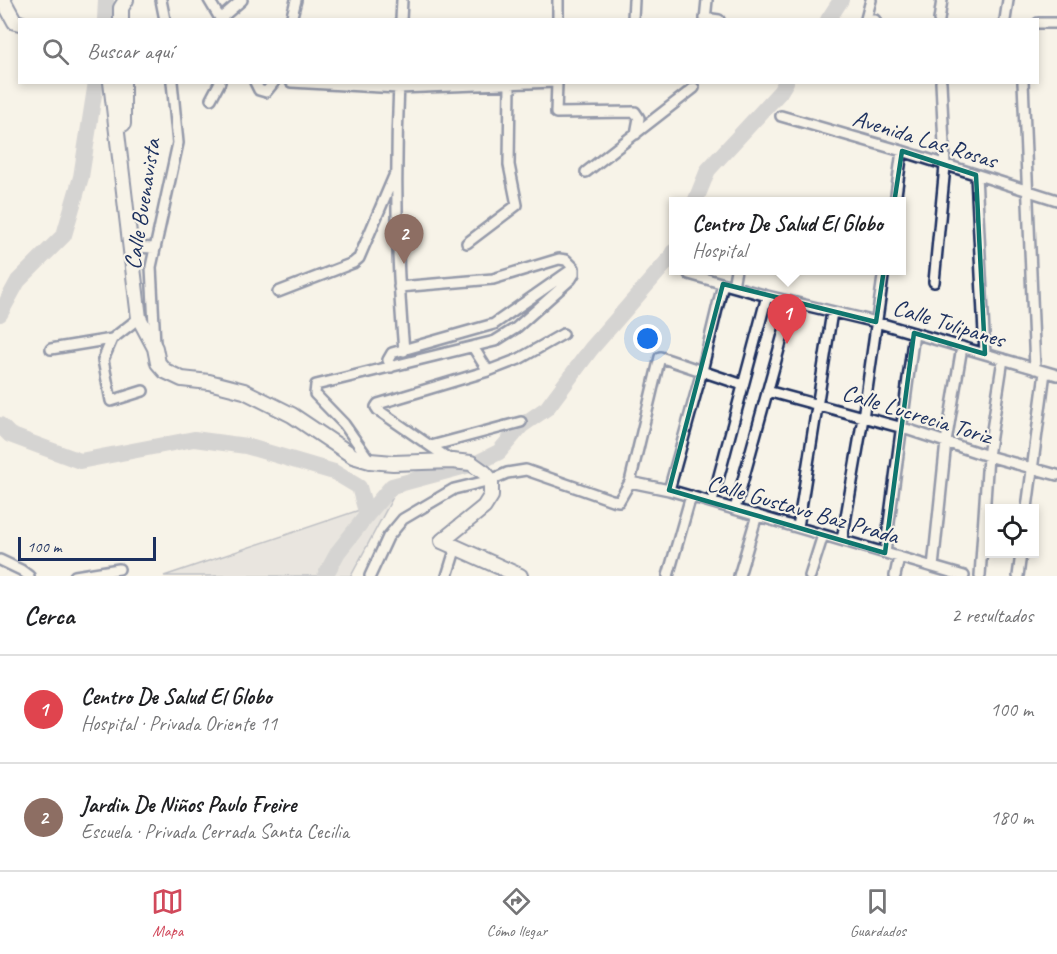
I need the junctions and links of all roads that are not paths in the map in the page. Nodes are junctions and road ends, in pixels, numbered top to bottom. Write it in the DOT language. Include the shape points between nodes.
graph roads {
  1 [pos="3,0"];
  2 [pos="161,0"];
  3 [pos="209,0"];
  4 [pos="242,0"];
  5 [pos="296,0"];
  6 [pos="402,0"];
  7 [pos="558,0"];
  8 [pos="634,0"];
  9 [pos="707,0"];
  10 [pos="871,0"];
  11 [pos="942,0"];
  12 [pos="1008,0"];
  13 [pos="165,18"];
  14 [pos="219,18"];
  15 [pos="221,18"];
  16 [pos="292,18"];
  17 [pos="401,18"];
  18 [pos="558,18"];
  19 [pos="633,18"];
  20 [pos="705,18"];
  21 [pos="866,18"];
  22 [pos="939,18"];
  23 [pos="1005,18"];
  24 [pos="18,23"];
  25 [pos="1039,23"];
  26 [pos="1057,23"];
  27 [pos="111,84"];
  28 [pos="123,84"];
  29 [pos="172,84"];
  30 [pos="219,84"];
  31 [pos="256,84"];
  32 [pos="272,84"];
  33 [pos="362,84"];
  34 [pos="454,84"];
  35 [pos="510,84"];
  36 [pos="556,84"];
  37 [pos="941,84"];
  38 [pos="1023,84"];
  39 [pos="398,85"];
  40 [pos="694,88"];
  41 [pos="211,99"];
  42 [pos="781,116"];
  43 [pos="636,134"];
  44 [pos="120,147"];
  45 [pos="902,151"];
  46 [pos="945,166"];
  47 [pos="396,169"];
  48 [pos="586,172"];
  49 [pos="976,175"];
  50 [pos="1029,191"];
  51 [pos="896,197"];
  52 [pos="1057,200"];
  53 [pos="467,243"];
  54 [pos="131,247"];
  55 [pos="155,248"];
  56 [pos="574,268"];
  57 [pos="693,275"];
  58 [pos="733,275"];
  59 [pos="883,275"];
  60 [pos="934,282"];
  61 [pos="398,283"];
  62 [pos="728,285"];
  63 [pos="278,292"];
  64 [pos="767,296"];
  65 [pos="792,302"];
  66 [pos="832,312"];
  67 [pos="139,318"];
  68 [pos="876,322"];
  69 [pos="914,333"];
  70 [pos="563,334"];
  71 [pos="112,339"];
  72 [pos="473,347"];
  73 [pos="963,347"];
  74 [pos="155,348"];
  75 [pos="51,350"];
  76 [pos="404,351"];
  77 [pos="985,354"];
  78 [pos="1003,359"];
  79 [pos="391,367"];
  80 [pos="1040,370"];
  81 [pos="488,371"];
  82 [pos="702,371"];
  83 [pos="1057,375"];
  84 [pos="743,385"];
  85 [pos="142,391"];
  86 [pos="767,391"];
  87 [pos="817,405"];
  88 [pos="863,418"];
  89 [pos="521,422"];
  90 [pos="903,428"];
  91 [pos="946,442"];
  92 [pos="431,446"];
  93 [pos="988,456"];
  94 [pos="370,461"];
  95 [pos="452,461"];
  96 [pos="1032,468"];
  97 [pos="1057,475"];
  98 [pos="487,476"];
  99 [pos="630,482"];
  100 [pos="669,490"];
  101 [pos="691,496"];
  102 [pos="712,502"];
  103 [pos="1028,504"];
  104 [pos="735,509"];
  105 [pos="757,515"];
  106 [pos="798,527"];
  107 [pos="823,534"];
  108 [pos="842,540"];
  109 [pos="456,547"];
  110 [pos="885,553"];
  111 [pos="900,557"];
  112 [pos="1020,558"];
  113 [pos="0,560"];
  114 [pos="933,567"];
  115 [pos="119,569"];
  116 [pos="29,576"];
  117 [pos="75,576"];
  118 [pos="370,576"];
  119 [pos="447,576"];
  120 [pos="520,576"];
  121 [pos="668,576"];
  122 [pos="739,576"];
  123 [pos="810,576"];
  124 [pos="895,576"];
  125 [pos="964,576"];
  126 [pos="980,576"];
  127 [pos="1018,576"];
  1 -- 24 [label="street"];
  2 -- 13 [label="street"];
  3 -- 14 [label="street"];
  4 -- 15 [label="street"];
  5 -- 16 [label="street"];
  6 -- 17 [label="street"];
  7 -- 18 [label="street"];
  8 -- 19 [label="street"];
  9 -- 20 [label="street"];
  10 -- 21 [label="street"];
  11 -- 22 [label="street"];
  12 -- 23 [label="street"];
  25 -- 26 [label="street"];
  27 -- 44 [label="street"];
  28 -- 44 [label="street"];
  29 -- 55 [label="street, Calle Buenavista" via="178,143"];
  30 -- 41 [label="street"];
  31 -- 32 [label="street" via="266,92"];
  33 -- 39 [label="street"];
  34 -- 39 [label="street"];
  35 -- 53 [label="street" via="509,165 517,205"];
  36 -- 43 [label="street" via="556,113 635,112 639,118"];
  37 -- 46 [label="street"];
  38 -- 50 [label="street"];
  39 -- 47 [label="street"];
  40 -- 43 [label="street"];
  42 -- 45 [label="street, Avenida Las Rosas"];
  43 -- 48 [label="street"];
  44 -- 54 [label="street"];
  45 -- 46 [label="street, Avenida Las Rosas"];
  45 -- 51 [label="street"];
  46 -- 49 [label="street, Avenida Las Rosas"];
  46 -- 60 [label="street"];
  47 -- 61 [label="street"];
  47 -- 63 [label="street" via="359,258"];
  49 -- 50 [label="street, Avenida Las Rosas"];
  49 -- 77 [label="street"];
  50 -- 52 [label="street, Avenida Las Rosas"];
  50 -- 80 [label="street"];
  54 -- 55 [label="street"];
  54 -- 67 [label="street"];
  55 -- 74 [label="street, Calle Buenavista" via="151,267"];
  56 -- 61 [label="street" via="559,259 493,279"];
  56 -- 72 [label="street" via="571,279 516,328 495,341"];
  56 -- 76 [label="street" via="494,324"];
  57 -- 62 [label="street, Calle Tulipanes"];
  58 -- 62 [label="street"];
  59 -- 68 [label="street"];
  61 -- 76 [label="street"];
  62 -- 64 [label="street, Calle Tulipanes"];
  62 -- 82 [label="street"];
  64 -- 65 [label="street, Calle Tulipanes"];
  64 -- 84 [label="street"];
  65 -- 66 [label="street, Calle Tulipanes"];
  65 -- 86 [label="street"];
  66 -- 68 [label="street, Calle Tulipanes"];
  66 -- 87 [label="street"];
  67 -- 71 [label="street"];
  67 -- 74 [label="street"];
  68 -- 69 [label="street, Calle Tulipanes"];
  68 -- 88 [label="street"];
  69 -- 73 [label="street, Calle Tulipanes"];
  69 -- 90 [label="street"];
  70 -- 81 [label="street"];
  71 -- 75 [label="street"];
  71 -- 85 [label="street" via="103,360 111,401"];
  72 -- 79 [label="street"];
  72 -- 81 [label="street"];
  73 -- 77 [label="street, Calle Tulipanes"];
  73 -- 91 [label="street"];
  74 -- 94 [label="street, Calle Buenavista" via="158,363 165,371 182,379 244,391 292,414 353,456"];
  76 -- 79 [label="street" via="389,357"];
  77 -- 78 [label="street, Calle Tulipanes"];
  78 -- 80 [label="street, Calle Tulipanes"];
  78 -- 93 [label="street"];
  79 -- 94 [label="street" via="316,385 314,389"];
  80 -- 83 [label="street, Calle Tulipanes"];
  80 -- 96 [label="street"];
  81 -- 92 [label="street" via="378,404 378,410"];
  82 -- 84 [label="street"];
  82 -- 99 [label="street" via="660,357"];
  82 -- 100 [label="street"];
  84 -- 102 [label="street"];
  86 -- 87 [label="street, Calle Lucrecia Toriz"];
  86 -- 104 [label="street"];
  87 -- 88 [label="street, Calle Lucrecia Toriz"];
  87 -- 106 [label="street"];
  88 -- 90 [label="street, Calle Lucrecia Toriz"];
  88 -- 108 [label="street"];
  89 -- 92 [label="street"];
  90 -- 91 [label="street, Calle Lucrecia Toriz"];
  90 -- 110 [label="street"];
  91 -- 93 [label="street, Calle Lucrecia Toriz"];
  91 -- 114 [label="street"];
  92 -- 95 [label="street"];
  93 -- 96 [label="street, Calle Lucrecia Toriz"];
  93 -- 126 [label="street"];
  94 -- 95 [label="street, Calle Buenavista"];
  95 -- 98 [label="street, Calle Buenavista" via="471,463"];
  96 -- 97 [label="street, Calle Lucrecia Toriz"];
  96 -- 103 [label="street"];
  98 -- 99 [label="street" via="526,470 619,501"];
  98 -- 109 [label="street" via="491,496 442,541"];
  98 -- 118 [label="street" via="454,489 403,519 388,537"];
  99 -- 100 [label="street, Calle Gustavo Baz Prada"];
  100 -- 101 [label="street, Calle Gustavo Baz Prada"];
  101 -- 102 [label="street, Calle Gustavo Baz Prada"];
  101 -- 121 [label="street"];
  102 -- 104 [label="street, Calle Gustavo Baz Prada"];
  104 -- 105 [label="street, Calle Gustavo Baz Prada"];
  105 -- 106 [label="street, Calle Gustavo Baz Prada"];
  105 -- 122 [label="street"];
  106 -- 107 [label="street, Calle Gustavo Baz Prada"];
  107 -- 108 [label="street, Calle Gustavo Baz Prada"];
  107 -- 123 [label="street"];
  108 -- 110 [label="street, Calle Gustavo Baz Prada"];
  109 -- 119 [label="street"];
  109 -- 120 [label="street"];
  110 -- 111 [label="street, Calle Gustavo Baz Prada"];
  111 -- 114 [label="street, Calle Gustavo Baz Prada"];
  111 -- 124 [label="street"];
  112 -- 127 [label="street"];
  113 -- 116 [label="street"];
  114 -- 125 [label="street, Calle Gustavo Baz Prada"];
  115 -- 117 [label="street"];
}
